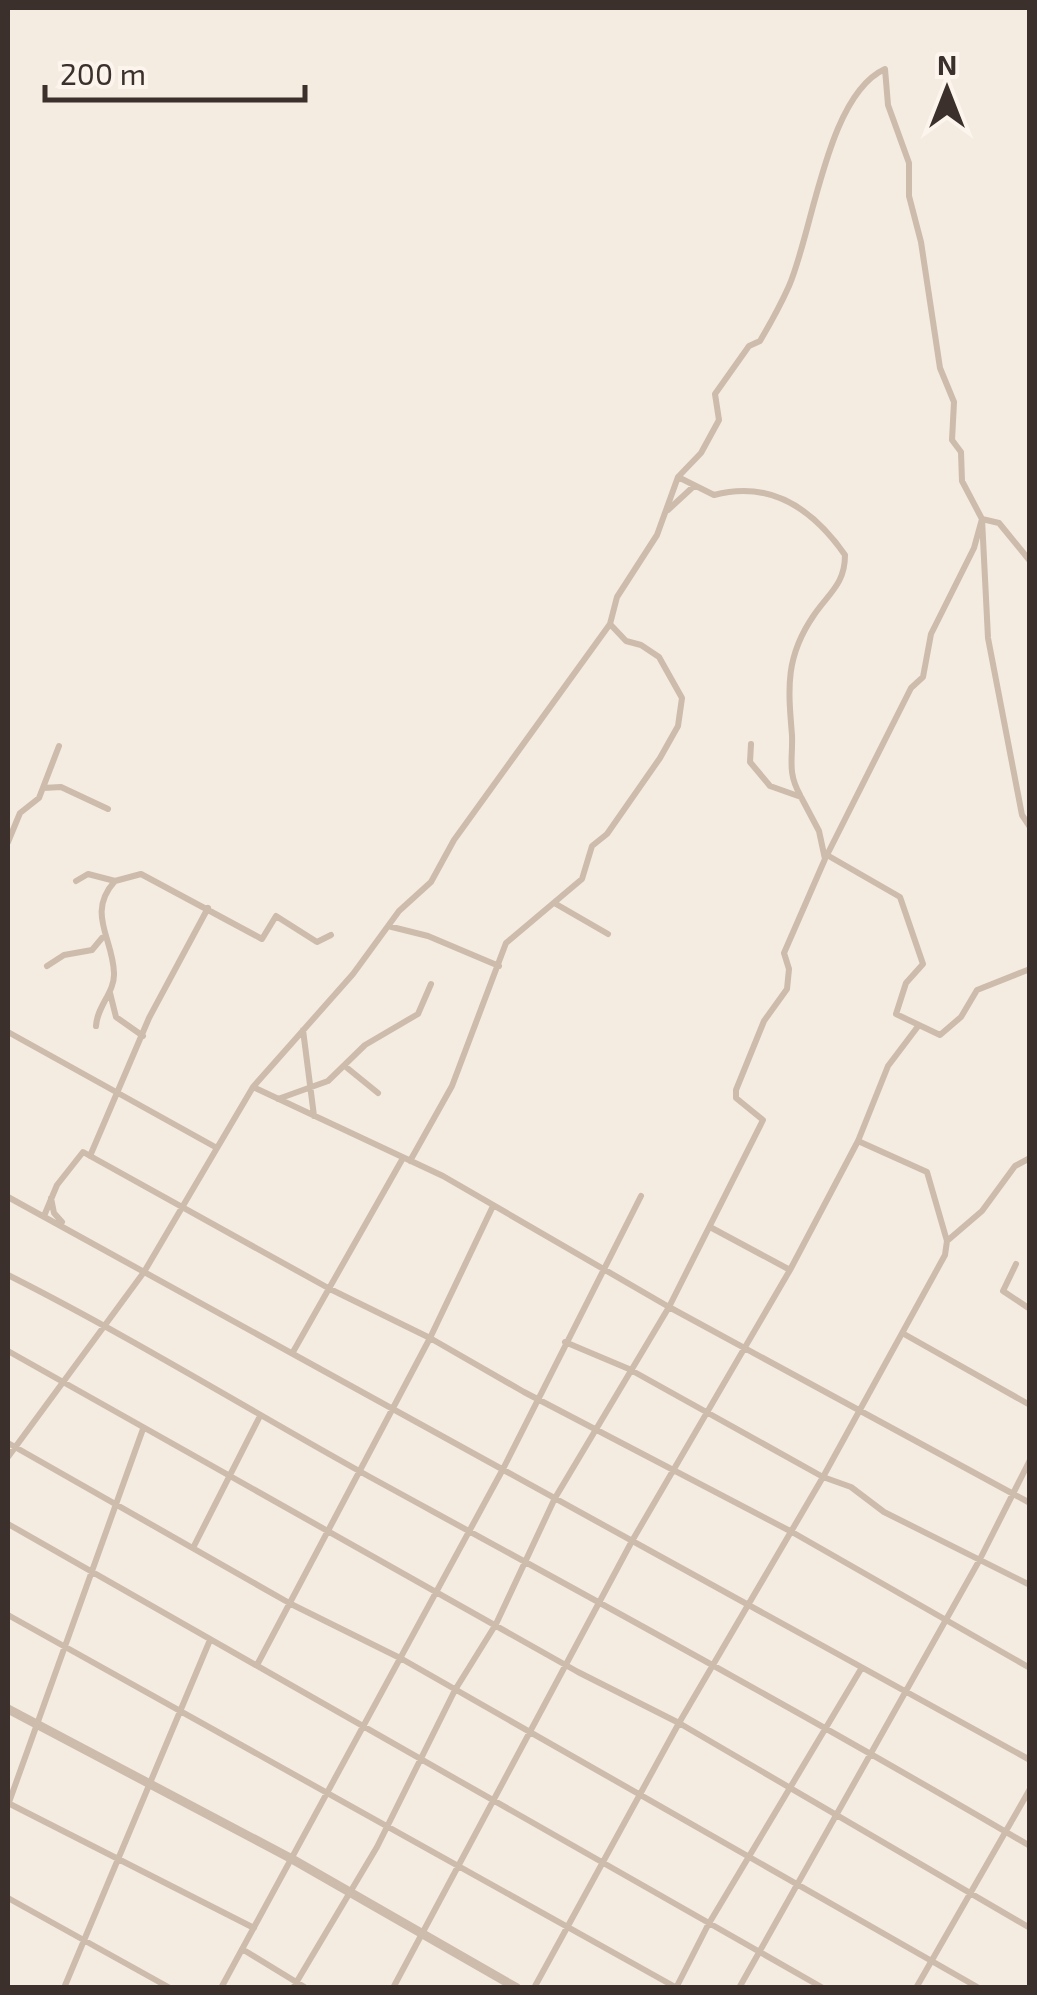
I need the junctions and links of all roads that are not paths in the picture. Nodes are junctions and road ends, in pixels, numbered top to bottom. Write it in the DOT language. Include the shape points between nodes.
graph roads {
  1 [pos="688,469"];
  2 [pos="678,478"];
  3 [pos="696,485"];
  4 [pos="668,510"];
  5 [pos="982,519"];
  6 [pos="1030,561"];
  7 [pos="610,624"];
  8 [pos="751,744"];
  9 [pos="60,746"];
  10 [pos="43,788"];
  11 [pos="802,797"];
  12 [pos="108,809"];
  13 [pos="1030,827"];
  14 [pos="8,842"];
  15 [pos="826,857"];
  16 [pos="76,881"];
  17 [pos="115,881"];
  18 [pos="556,904"];
  19 [pos="208,908"];
  20 [pos="388,926"];
  21 [pos="608,934"];
  22 [pos="332,935"];
  23 [pos="102,938"];
  24 [pos="47,966"];
  25 [pos="500,966"];
  26 [pos="1030,969"];
  27 [pos="431,984"];
  28 [pos="110,992"];
  29 [pos="96,1026"];
  30 [pos="918,1026"];
  31 [pos="302,1028"];
  32 [pos="8,1032"];
  33 [pos="143,1036"];
  34 [pos="346,1067"];
  35 [pos="253,1087"];
  36 [pos="309,1088"];
  37 [pos="119,1091"];
  38 [pos="378,1093"];
  39 [pos="276,1099"];
  40 [pos="314,1117"];
  41 [pos="858,1141"];
  42 [pos="217,1148"];
  43 [pos="90,1156"];
  44 [pos="1030,1158"];
  45 [pos="407,1159"];
  46 [pos="641,1196"];
  47 [pos="51,1197"];
  48 [pos="8,1198"];
  49 [pos="493,1206"];
  50 [pos="182,1207"];
  51 [pos="44,1216"];
  52 [pos="710,1227"];
  53 [pos="70,1230"];
  54 [pos="947,1242"];
  55 [pos="1016,1264"];
  56 [pos="604,1267"];
  57 [pos="790,1270"];
  58 [pos="144,1272"];
  59 [pos="8,1274"];
  60 [pos="330,1289"];
  61 [pos="669,1307"];
  62 [pos="1030,1309"];
  63 [pos="103,1322"];
  64 [pos="904,1334"];
  65 [pos="430,1338"];
  66 [pos="565,1342"];
  67 [pos="747,1348"];
  68 [pos="8,1351"];
  69 [pos="293,1352"];
  70 [pos="629,1368"];
  71 [pos="60,1381"];
  72 [pos="538,1400"];
  73 [pos="1030,1405"];
  74 [pos="388,1409"];
  75 [pos="863,1410"];
  76 [pos="708,1413"];
  77 [pos="260,1416"];
  78 [pos="144,1429"];
  79 [pos="595,1430"];
  80 [pos="11,1445"];
  81 [pos="8,1456"];
  82 [pos="1030,1460"];
  83 [pos="503,1469"];
  84 [pos="358,1470"];
  85 [pos="674,1472"];
  86 [pos="227,1476"];
  87 [pos="823,1477"];
  88 [pos="1013,1494"];
  89 [pos="555,1498"];
  90 [pos="1030,1503"];
  91 [pos="116,1506"];
  92 [pos="8,1524"];
  93 [pos="467,1529"];
  94 [pos="326,1530"];
  95 [pos="792,1532"];
  96 [pos="632,1541"];
  97 [pos="194,1546"];
  98 [pos="525,1562"];
  99 [pos="979,1562"];
  100 [pos="92,1574"];
  101 [pos="1030,1585"];
  102 [pos="436,1590"];
  103 [pos="599,1602"];
  104 [pos="291,1604"];
  105 [pos="749,1608"];
  106 [pos="8,1615"];
  107 [pos="945,1621"];
  108 [pos="496,1624"];
  109 [pos="210,1640"];
  110 [pos="67,1649"];
  111 [pos="402,1659"];
  112 [pos="565,1664"];
  113 [pos="715,1664"];
  114 [pos="257,1665"];
  115 [pos="861,1668"];
  116 [pos="1030,1668"];
  117 [pos="455,1690"];
  118 [pos="905,1693"];
  119 [pos="8,1709"];
  120 [pos="180,1712"];
  121 [pos="679,1723"];
  122 [pos="39,1726"];
  123 [pos="363,1728"];
  124 [pos="825,1730"];
  125 [pos="528,1733"];
  126 [pos="870,1756"];
  127 [pos="420,1760"];
  128 [pos="1030,1760"];
  129 [pos="150,1786"];
  130 [pos="792,1789"];
  131 [pos="1030,1789"];
  132 [pos="328,1796"];
  133 [pos="639,1797"];
  134 [pos="490,1800"];
  135 [pos="8,1804"];
  136 [pos="837,1815"];
  137 [pos="387,1827"];
  138 [pos="1005,1831"];
  139 [pos="1030,1846"];
  140 [pos="292,1859"];
  141 [pos="748,1859"];
  142 [pos="120,1860"];
  143 [pos="602,1863"];
  144 [pos="457,1866"];
  145 [pos="798,1886"];
  146 [pos="350,1892"];
  147 [pos="970,1893"];
  148 [pos="8,1898"];
  149 [pos="708,1925"];
  150 [pos="254,1928"];
  151 [pos="568,1928"];
  152 [pos="1030,1928"];
  153 [pos="425,1935"];
  154 [pos="84,1942"];
  155 [pos="242,1949"];
  156 [pos="760,1952"];
  157 [pos="931,1960"];
  158 [pos="295,1985"];
  159 [pos="677,1987"];
  160 [pos="64,1988"];
  161 [pos="170,1988"];
  162 [pos="221,1988"];
  163 [pos="306,1988"];
  164 [pos="393,1988"];
  165 [pos="517,1988"];
  166 [pos="534,1988"];
  167 [pos="739,1988"];
  168 [pos="823,1988"];
  169 [pos="916,1988"];
  170 [pos="979,1988"];
  1 -- 2 [label="street"];
  1 -- 3 [label="street"];
  1 -- 5 [label="street" via="719,420 719,388 750,344 760,341 789,288 837,132 862,84 885,69 888,104 909,163 940,368 954,402 952,440 961,452 962,481"];
  2 -- 3 [label="street"];
  2 -- 4 [label="street"];
  3 -- 4 [label="street"];
  3 -- 11 [label="street" via="714,495 730,490 784,496 845,554 839,588 812,617 786,681 788,764"];
  4 -- 7 [label="street" via="617,597"];
  5 -- 6 [label="street" via="1000,523"];
  5 -- 13 [label="street" via="988,638 1022,815"];
  5 -- 15 [label="street" via="931,634 923,676"];
  7 -- 18 [label="street" via="626,642 659,657 679,688 680,716 660,758 607,834 594,842 582,879"];
  7 -- 20 [label="street" via="430,882"];
  8 -- 11 [label="street" via="750,762 766,782"];
  9 -- 10 [label="street"];
  10 -- 12 [label="street" via="61,787"];
  10 -- 14 [label="street" via="20,813"];
  11 -- 15 [label="street"];
  15 -- 30 [label="street" via="900,897 923,964 906,984 896,1014"];
  15 -- 52 [label="street" via="784,953 788,989 764,1021 735,1094 764,1120"];
  16 -- 17 [label="street" via="88,874"];
  17 -- 19 [label="street" via="142,874"];
  17 -- 23 [label="street" via="101,906"];
  18 -- 21 [label="street"];
  18 -- 25 [label="street" via="508,941"];
  19 -- 22 [label="street" via="262,939 276,916 317,942"];
  19 -- 33 [label="street"];
  20 -- 25 [label="street"];
  20 -- 31 [label="street"];
  23 -- 24 [label="street" via="92,950 64,954"];
  23 -- 28 [label="street" via="114,973"];
  25 -- 45 [label="street" via="452,1086"];
  26 -- 30 [label="street" via="977,990 940,1035"];
  27 -- 34 [label="street" via="421,1011 365,1046"];
  28 -- 29 [label="street"];
  28 -- 33 [label="street" via="116,1017"];
  30 -- 41 [label="street" via="888,1066"];
  31 -- 35 [label="street"];
  31 -- 36 [label="street"];
  32 -- 37 [label="street"];
  33 -- 37 [label="street"];
  34 -- 36 [label="street"];
  34 -- 38 [label="street"];
  35 -- 39 [label="street"];
  35 -- 42 [label="street"];
  36 -- 39 [label="street"];
  36 -- 40 [label="street"];
  37 -- 42 [label="street"];
  37 -- 43 [label="street"];
  39 -- 40 [label="street"];
  40 -- 45 [label="street"];
  41 -- 54 [label="street" via="927,1172"];
  41 -- 57 [label="street"];
  42 -- 50 [label="street"];
  43 -- 47 [label="street" via="76,1156"];
  43 -- 50 [label="street"];
  44 -- 54 [label="street" via="1015,1166 982,1211"];
  45 -- 49 [label="street"];
  45 -- 60 [label="street"];
  46 -- 56 [label="street"];
  47 -- 51 [label="street"];
  47 -- 53 [label="street"];
  48 -- 51 [label="street"];
  49 -- 56 [label="street"];
  49 -- 65 [label="street"];
  50 -- 58 [label="street"];
  50 -- 60 [label="street"];
  51 -- 53 [label="street"];
  52 -- 57 [label="street"];
  52 -- 61 [label="street"];
  53 -- 58 [label="street"];
  54 -- 64 [label="street"];
  55 -- 62 [label="street" via="1003,1292"];
  56 -- 61 [label="street"];
  56 -- 66 [label="street"];
  57 -- 67 [label="street"];
  58 -- 63 [label="street"];
  58 -- 69 [label="street"];
  59 -- 63 [label="street"];
  60 -- 65 [label="street"];
  60 -- 69 [label="street"];
  61 -- 67 [label="street"];
  61 -- 70 [label="street"];
  63 -- 71 [label="street"];
  63 -- 77 [label="street"];
  64 -- 73 [label="street"];
  64 -- 75 [label="street"];
  65 -- 72 [label="street"];
  65 -- 74 [label="street"];
  66 -- 70 [label="street"];
  66 -- 72 [label="street"];
  67 -- 75 [label="street"];
  67 -- 76 [label="street"];
  68 -- 71 [label="street"];
  69 -- 74 [label="street"];
  70 -- 76 [label="street"];
  70 -- 79 [label="street"];
  71 -- 78 [label="street"];
  71 -- 80 [label="street"];
  72 -- 79 [label="street"];
  72 -- 83 [label="street"];
  74 -- 83 [label="street"];
  74 -- 84 [label="street"];
  75 -- 87 [label="street"];
  75 -- 88 [label="street"];
  76 -- 85 [label="street"];
  76 -- 87 [label="street"];
  77 -- 84 [label="street"];
  77 -- 86 [label="street"];
  78 -- 86 [label="street"];
  78 -- 91 [label="street"];
  79 -- 85 [label="street"];
  79 -- 89 [label="street"];
  80 -- 81 [label="street"];
  80 -- 91 [label="street"];
  82 -- 88 [label="street"];
  83 -- 89 [label="street"];
  83 -- 93 [label="street"];
  84 -- 93 [label="street"];
  84 -- 94 [label="street"];
  85 -- 95 [label="street"];
  85 -- 96 [label="street"];
  86 -- 94 [label="street"];
  86 -- 97 [label="street"];
  87 -- 95 [label="street"];
  87 -- 99 [label="street"];
  88 -- 90 [label="street"];
  88 -- 99 [label="street"];
  89 -- 96 [label="street"];
  89 -- 98 [label="street"];
  91 -- 97 [label="street"];
  91 -- 100 [label="street"];
  92 -- 100 [label="street"];
  93 -- 98 [label="street"];
  93 -- 102 [label="street"];
  94 -- 102 [label="street"];
  94 -- 104 [label="street"];
  95 -- 105 [label="street"];
  95 -- 107 [label="street"];
  96 -- 103 [label="street"];
  96 -- 105 [label="street"];
  97 -- 104 [label="street"];
  98 -- 103 [label="street"];
  98 -- 108 [label="street"];
  99 -- 101 [label="street"];
  99 -- 107 [label="street"];
  100 -- 109 [label="street"];
  100 -- 110 [label="street"];
  102 -- 108 [label="street"];
  102 -- 111 [label="street"];
  103 -- 112 [label="street"];
  103 -- 113 [label="street"];
  104 -- 111 [label="street"];
  104 -- 114 [label="street"];
  105 -- 113 [label="street"];
  105 -- 115 [label="street"];
  106 -- 110 [label="street"];
  107 -- 116 [label="street"];
  107 -- 118 [label="street"];
  108 -- 112 [label="street"];
  108 -- 117 [label="street"];
  109 -- 114 [label="street"];
  109 -- 120 [label="street"];
  110 -- 120 [label="street"];
  110 -- 122 [label="street"];
  111 -- 117 [label="street"];
  111 -- 123 [label="street"];
  112 -- 121 [label="street"];
  112 -- 125 [label="street"];
  113 -- 121 [label="street"];
  113 -- 124 [label="street"];
  114 -- 123 [label="street"];
  115 -- 118 [label="street"];
  115 -- 124 [label="street"];
  117 -- 125 [label="street"];
  117 -- 127 [label="street"];
  118 -- 126 [label="street"];
  118 -- 128 [label="street"];
  119 -- 122 [label="street"];
  120 -- 129 [label="street"];
  120 -- 132 [label="street"];
  121 -- 130 [label="street"];
  121 -- 133 [label="street"];
  122 -- 129 [label="street"];
  122 -- 135 [label="street"];
  123 -- 127 [label="street"];
  123 -- 132 [label="street"];
  124 -- 126 [label="street"];
  124 -- 130 [label="street"];
  125 -- 133 [label="street"];
  125 -- 134 [label="street"];
  126 -- 136 [label="street"];
  126 -- 138 [label="street"];
  127 -- 134 [label="street"];
  127 -- 137 [label="street"];
  129 -- 140 [label="street"];
  129 -- 142 [label="street"];
  130 -- 136 [label="street"];
  130 -- 141 [label="street"];
  131 -- 138 [label="street"];
  132 -- 137 [label="street"];
  132 -- 140 [label="street"];
  133 -- 141 [label="street"];
  133 -- 143 [label="street"];
  134 -- 143 [label="street"];
  134 -- 144 [label="street"];
  135 -- 142 [label="street"];
  136 -- 145 [label="street"];
  136 -- 147 [label="street"];
  137 -- 144 [label="street"];
  137 -- 146 [label="street"];
  138 -- 139 [label="street"];
  138 -- 147 [label="street"];
  140 -- 146 [label="street"];
  140 -- 150 [label="street"];
  141 -- 145 [label="street"];
  141 -- 149 [label="street"];
  142 -- 150 [label="street"];
  142 -- 154 [label="street"];
  143 -- 149 [label="street"];
  143 -- 151 [label="street"];
  144 -- 151 [label="street"];
  144 -- 153 [label="street"];
  145 -- 156 [label="street"];
  145 -- 157 [label="street"];
  146 -- 153 [label="street"];
  146 -- 158 [label="street"];
  147 -- 152 [label="street"];
  147 -- 157 [label="street"];
  148 -- 154 [label="street"];
  149 -- 156 [label="street"];
  149 -- 159 [label="street"];
  150 -- 155 [label="street"];
  151 -- 159 [label="street"];
  151 -- 166 [label="street"];
  153 -- 164 [label="street"];
  153 -- 165 [label="street"];
  154 -- 160 [label="street"];
  154 -- 161 [label="street"];
  155 -- 158 [label="street"];
  155 -- 162 [label="street"];
  156 -- 167 [label="street"];
  156 -- 168 [label="street"];
  157 -- 169 [label="street"];
  157 -- 170 [label="street"];
  158 -- 163 [label="street"];
}
